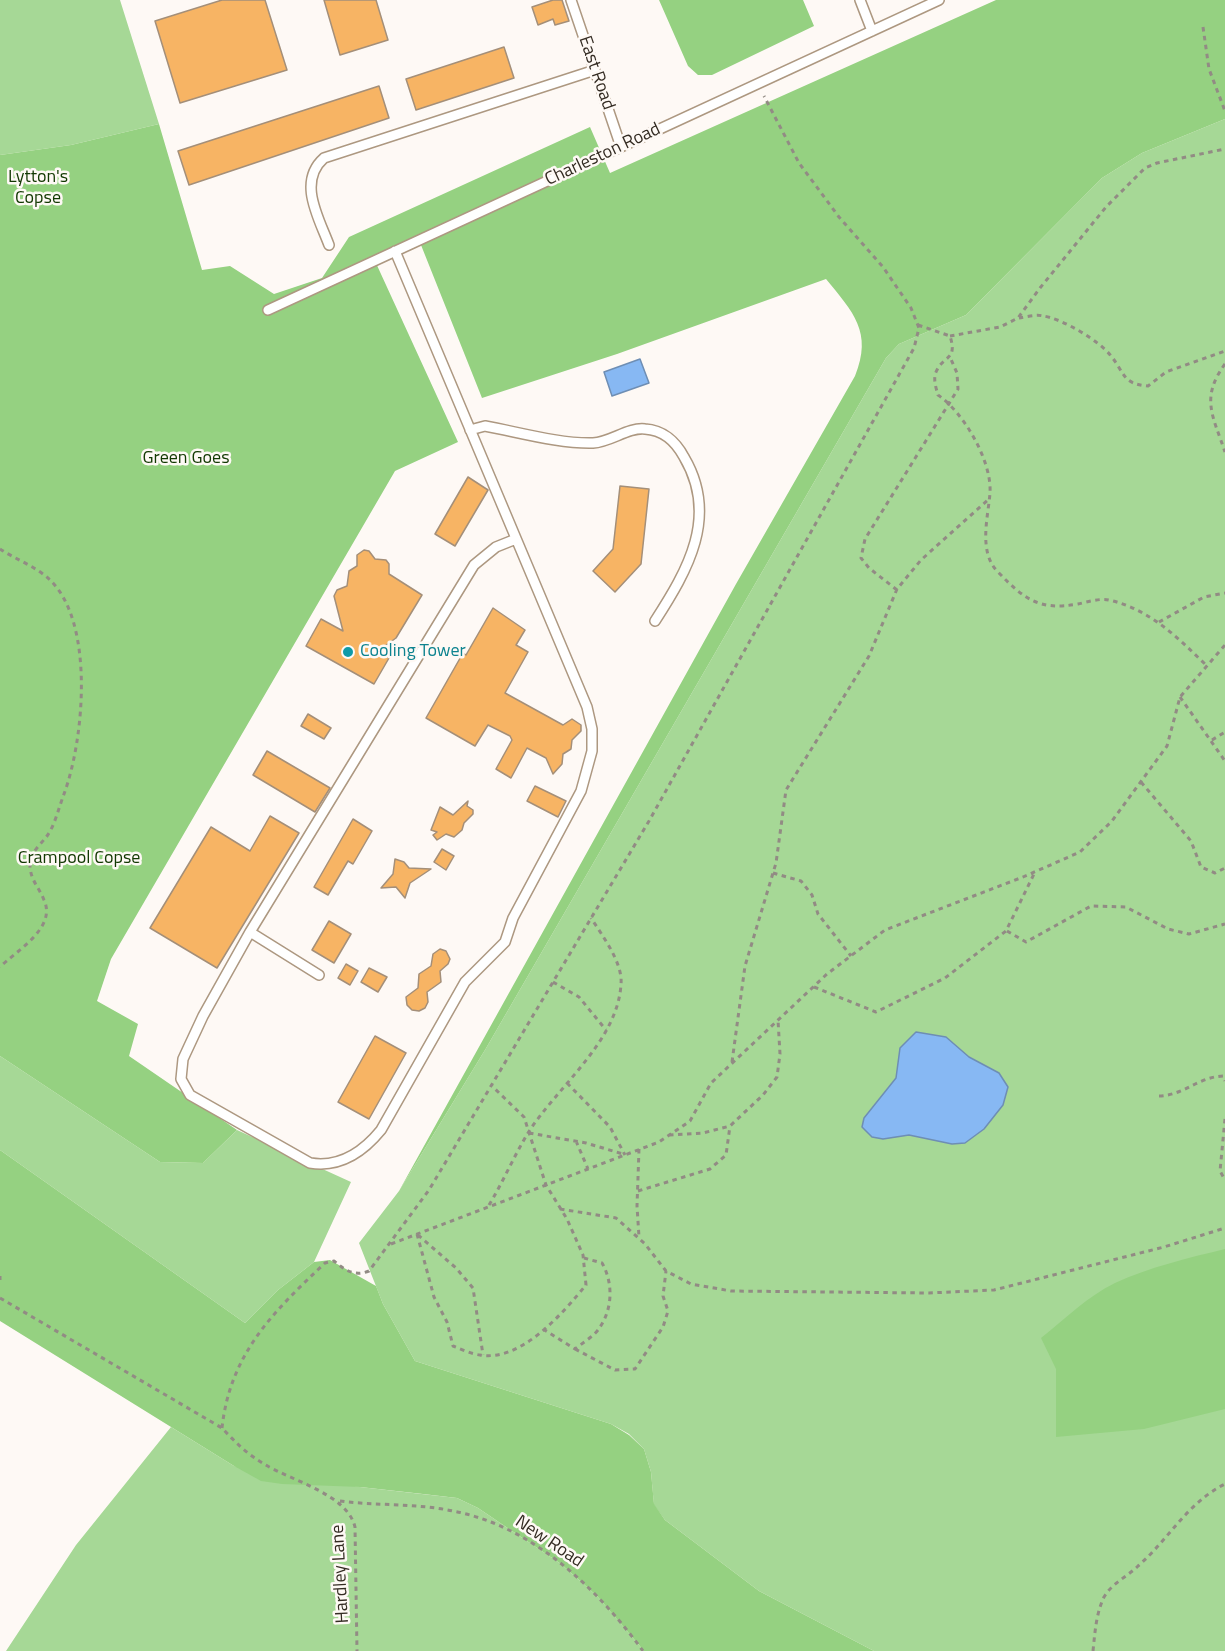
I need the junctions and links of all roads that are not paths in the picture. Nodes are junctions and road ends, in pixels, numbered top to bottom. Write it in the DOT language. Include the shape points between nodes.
graph roads {
  1 [pos="571,0"];
  2 [pos="860,0"];
  3 [pos="939,0"];
  4 [pos="873,30"];
  5 [pos="595,70"];
  6 [pos="621,147"];
  7 [pos="329,245"];
  8 [pos="395,251"];
  9 [pos="267,310"];
  10 [pos="470,430"];
  11 [pos="516,539"];
  12 [pos="655,621"];
  13 [pos="250,932"];
  14 [pos="320,975"];
  1 -- 5 [label="lane, East Road"];
  2 -- 4 [label="lane"];
  3 -- 4 [label="lane, Charleston Road"];
  4 -- 6 [label="lane, Charleston Road"];
  5 -- 6 [label="lane, East Road"];
  5 -- 7 [label="lane" via="324,158 312,176 310,192"];
  6 -- 8 [label="lane, Charleston Road"];
  8 -- 9 [label="lane, Charleston Road"];
  8 -- 10 [label="lane"];
  10 -- 11 [label="lane"];
  10 -- 12 [label="lane" via="485,426 591,443 645,428 672,440 697,482 699,522 693,553"];
  11 -- 13 [label="lane" via="489,551 474,565"];
  11 -- 13 [label="lane" via="587,707 592,729 590,765 581,791 513,918 505,942 465,982 381,1130 370,1144 349,1158 320,1165 305,1161 203,1103 184,1088 182,1070 188,1047"];
  13 -- 14 [label="lane"];
}
